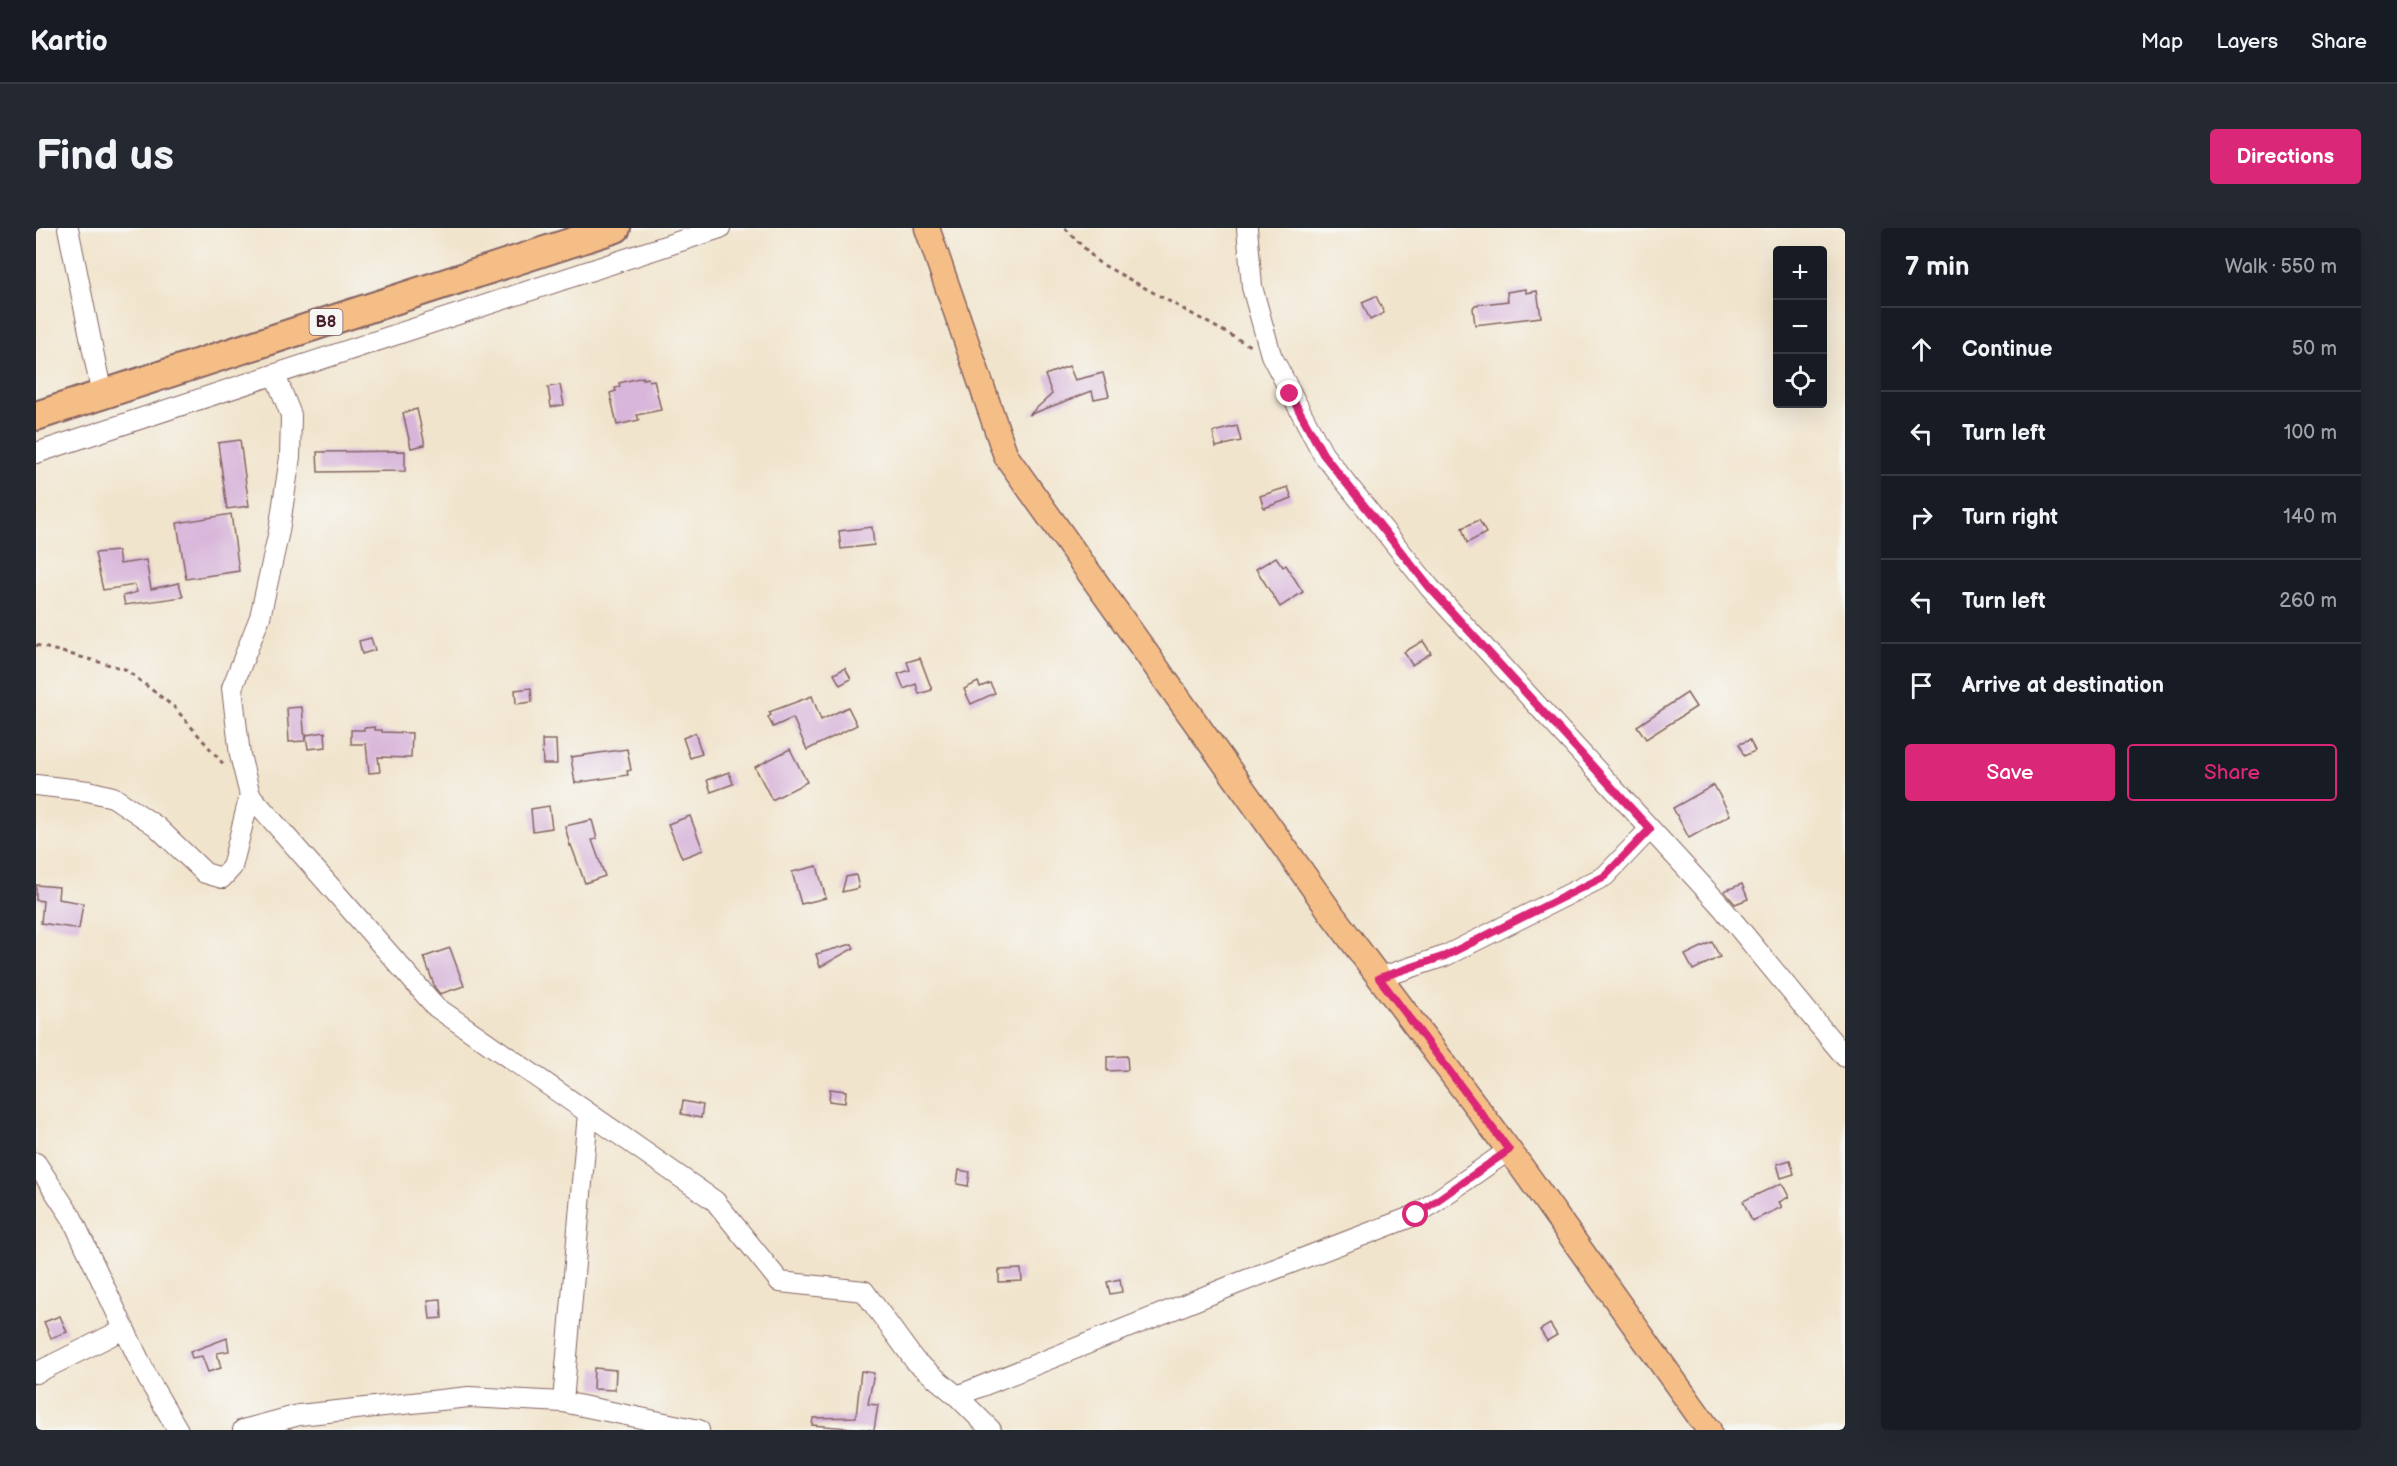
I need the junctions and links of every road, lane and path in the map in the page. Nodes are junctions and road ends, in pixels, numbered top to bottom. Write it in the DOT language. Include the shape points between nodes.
graph roads {
  1 [pos="68,228"];
  2 [pos="616,228"];
  3 [pos="720,228"];
  4 [pos="927,228"];
  5 [pos="1065,228"];
  6 [pos="1247,228"];
  7 [pos="1273,359"];
  8 [pos="275,375"];
  9 [pos="102,395"];
  10 [pos="36,416"];
  11 [pos="36,453"];
  12 [pos="36,645"];
  13 [pos="227,769"];
  14 [pos="36,785"];
  15 [pos="250,795"];
  16 [pos="1650,829"];
  17 [pos="1379,978"];
  18 [pos="1845,1057"];
  19 [pos="588,1113"];
  20 [pos="1509,1150"];
  21 [pos="37,1167"];
  22 [pos="124,1329"];
  23 [pos="36,1373"];
  24 [pos="957,1396"];
  25 [pos="563,1402"];
  26 [pos="178,1430"];
  27 [pos="243,1430"];
  28 [pos="699,1430"];
  29 [pos="991,1430"];
  30 [pos="1709,1430"];
  1 -- 9 [label="street"];
  2 -- 9 [label="highway, B8"];
  3 -- 8 [label="street"];
  4 -- 17 [label="main road" via="1006,456"];
  5 -- 7 [label="path" via="1098,261"];
  6 -- 7 [label="street" via="1252,287"];
  7 -- 16 [label="street" via="1323,454 1430,588"];
  8 -- 11 [label="street"];
  8 -- 15 [label="street" via="291,415 290,457 261,617 232,688 240,754"];
  9 -- 10 [label="highway, B8"];
  12 -- 13 [label="path" via="124,669 174,707"];
  14 -- 15 [label="street" via="113,797 156,826 205,873 222,878 232,867"];
  15 -- 19 [label="street" via="436,1007"];
  16 -- 17 [label="street" via="1605,876 1445,956"];
  16 -- 18 [label="street" via="1720,905"];
  17 -- 20 [label="main road"];
  19 -- 24 [label="street" via="715,1202 780,1282 864,1291 915,1361"];
  19 -- 25 [label="street"];
  20 -- 24 [label="street" via="1416,1215"];
  20 -- 30 [label="main road"];
  21 -- 22 [label="street" via="72,1218"];
  22 -- 23 [label="street"];
  22 -- 26 [label="street"];
  24 -- 29 [label="street"];
  25 -- 27 [label="street" via="469,1397 299,1415"];
  25 -- 28 [label="street"];
}
